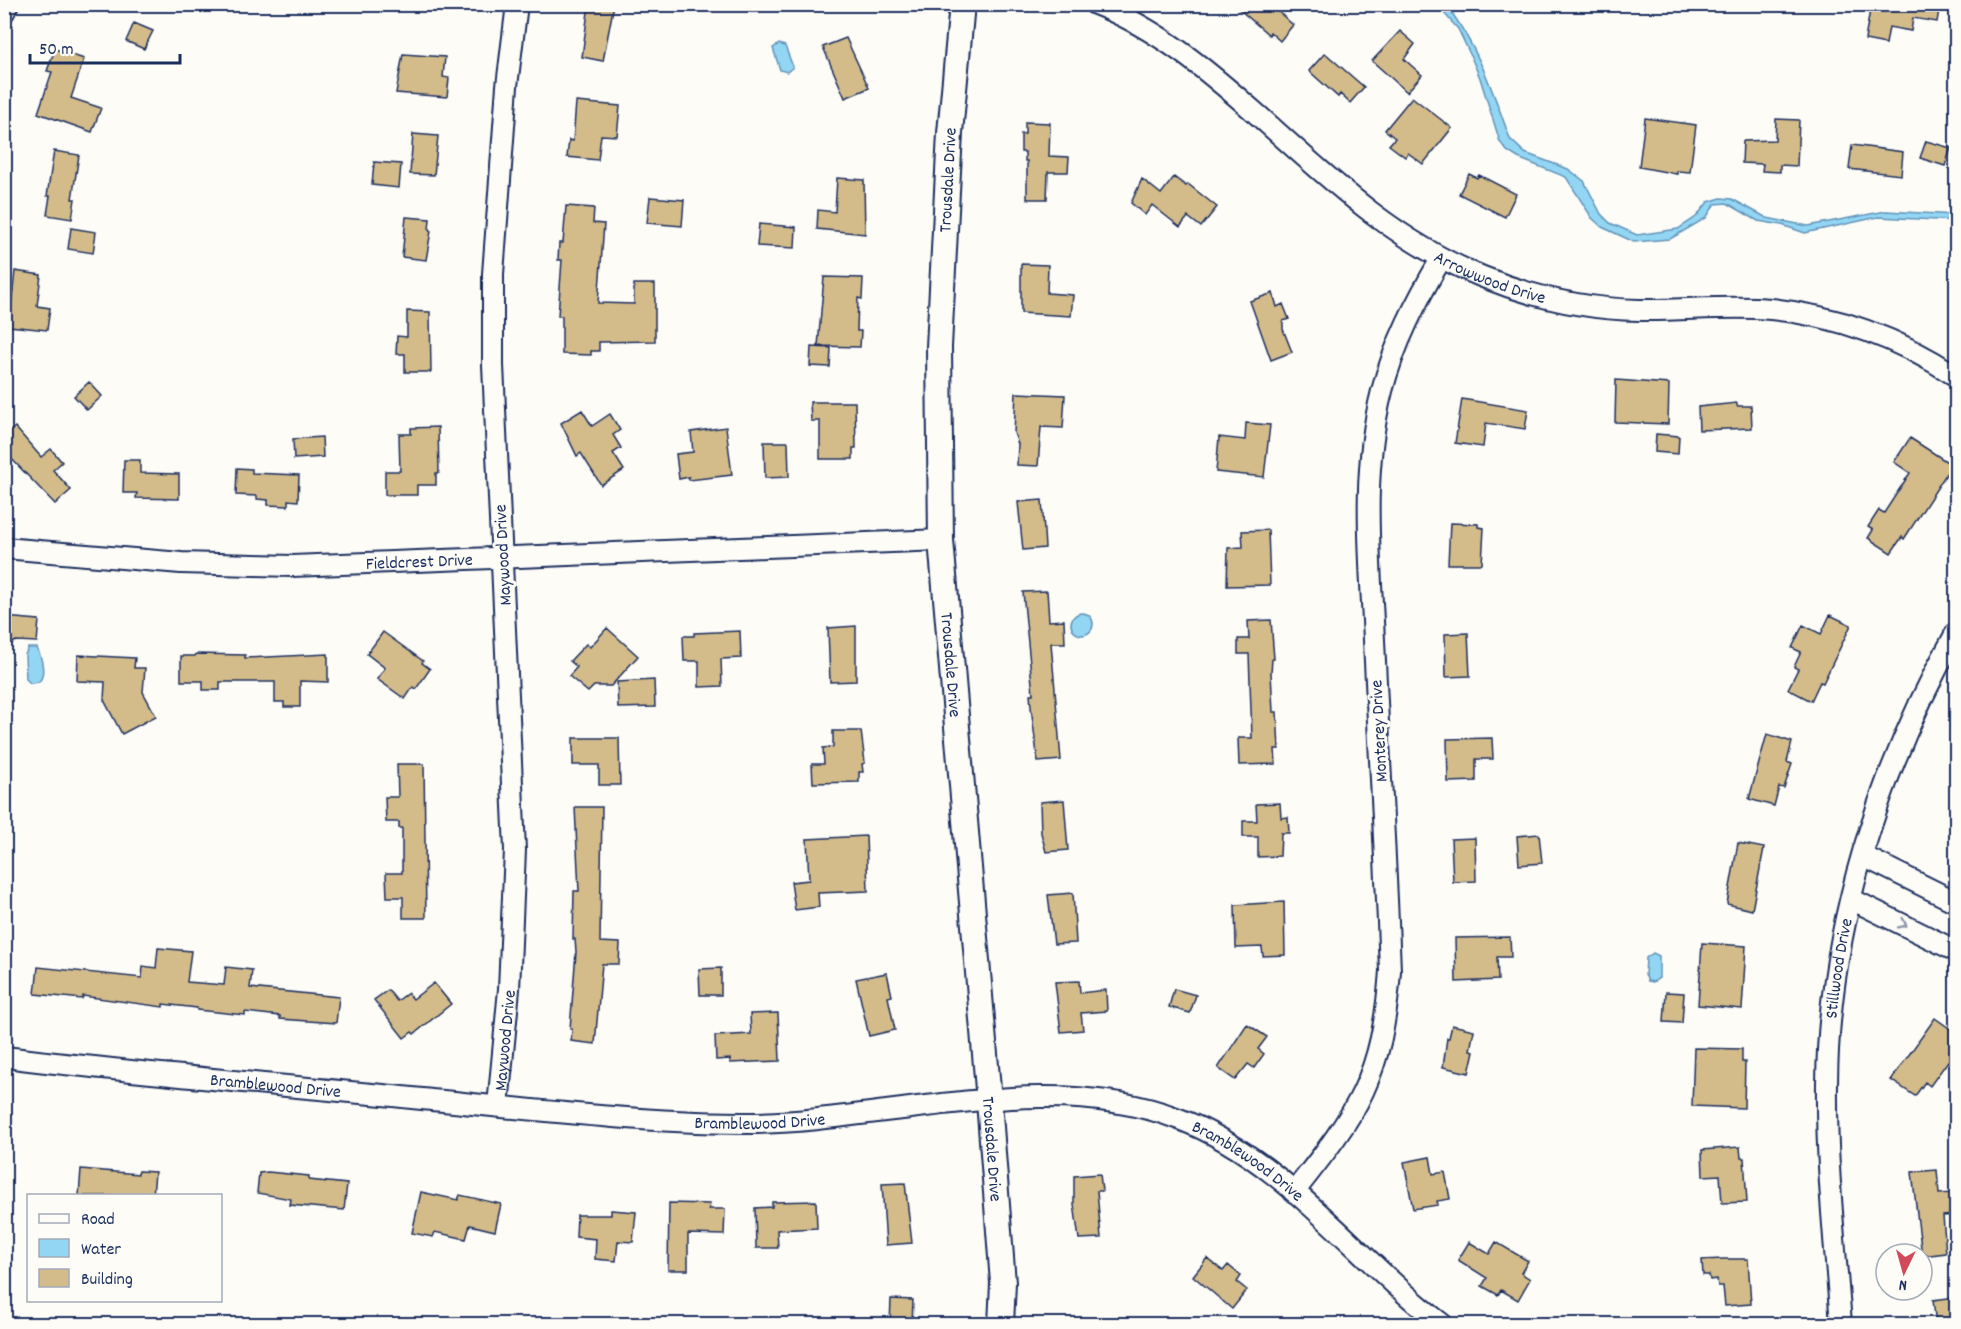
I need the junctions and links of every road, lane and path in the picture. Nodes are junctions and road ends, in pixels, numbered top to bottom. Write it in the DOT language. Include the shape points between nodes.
graph roads {
  1 [pos="8,4"];
  2 [pos="518,4"];
  3 [pos="962,4"];
  4 [pos="1095,4"];
  5 [pos="4,12"];
  6 [pos="1441,259"];
  7 [pos="1956,376"];
  8 [pos="941,540"];
  9 [pos="4,548"];
  10 [pos="500,558"];
  11 [pos="1956,633"];
  12 [pos="1863,856"];
  13 [pos="1851,898"];
  14 [pos="1956,902"];
  15 [pos="1956,951"];
  16 [pos="4,1057"];
  17 [pos="989,1101"];
  18 [pos="498,1106"];
  19 [pos="1294,1192"];
  20 [pos="1001,1324"];
  21 [pos="1442,1324"];
  22 [pos="1840,1324"];
  1 -- 5 [label="street"];
  2 -- 10 [label="street, Maywood Drive" via="506,96 493,274"];
  3 -- 8 [label="street, Trousdale Drive" via="950,133 939,347"];
  4 -- 6 [label="street, Arrowwood Drive" via="1146,28 1193,60 1355,199"];
  6 -- 7 [label="street, Arrowwood Drive" via="1504,286 1575,303 1640,310 1751,308 1814,315 1875,333"];
  6 -- 19 [label="street, Monterey Drive" via="1407,322 1387,375 1370,469 1370,573 1390,971 1385,1029 1370,1080 1354,1112"];
  8 -- 10 [label="street, Fieldcrest Drive"];
  8 -- 17 [label="street, Trousdale Drive"];
  9 -- 10 [label="street, Fieldcrest Drive" via="215,565"];
  10 -- 18 [label="street, Maywood Drive" via="513,763 514,850 511,970"];
  11 -- 12 [label="street, Stillwood Drive" via="1906,734"];
  12 -- 13 [label="street, Stillwood Drive"];
  12 -- 14 [label="street"];
  13 -- 15 [label="street, one-way"];
  13 -- 22 [label="street, Stillwood Drive" via="1833,999 1827,1082"];
  16 -- 18 [label="street, Bramblewood Drive"];
  17 -- 18 [label="street, Bramblewood Drive" via="744,1123"];
  17 -- 19 [label="street, Bramblewood Drive" via="1073,1097 1152,1110 1230,1144"];
  17 -- 20 [label="street, Trousdale Drive" via="1003,1283"];
  19 -- 21 [label="street, Bramblewood Drive"];
}
